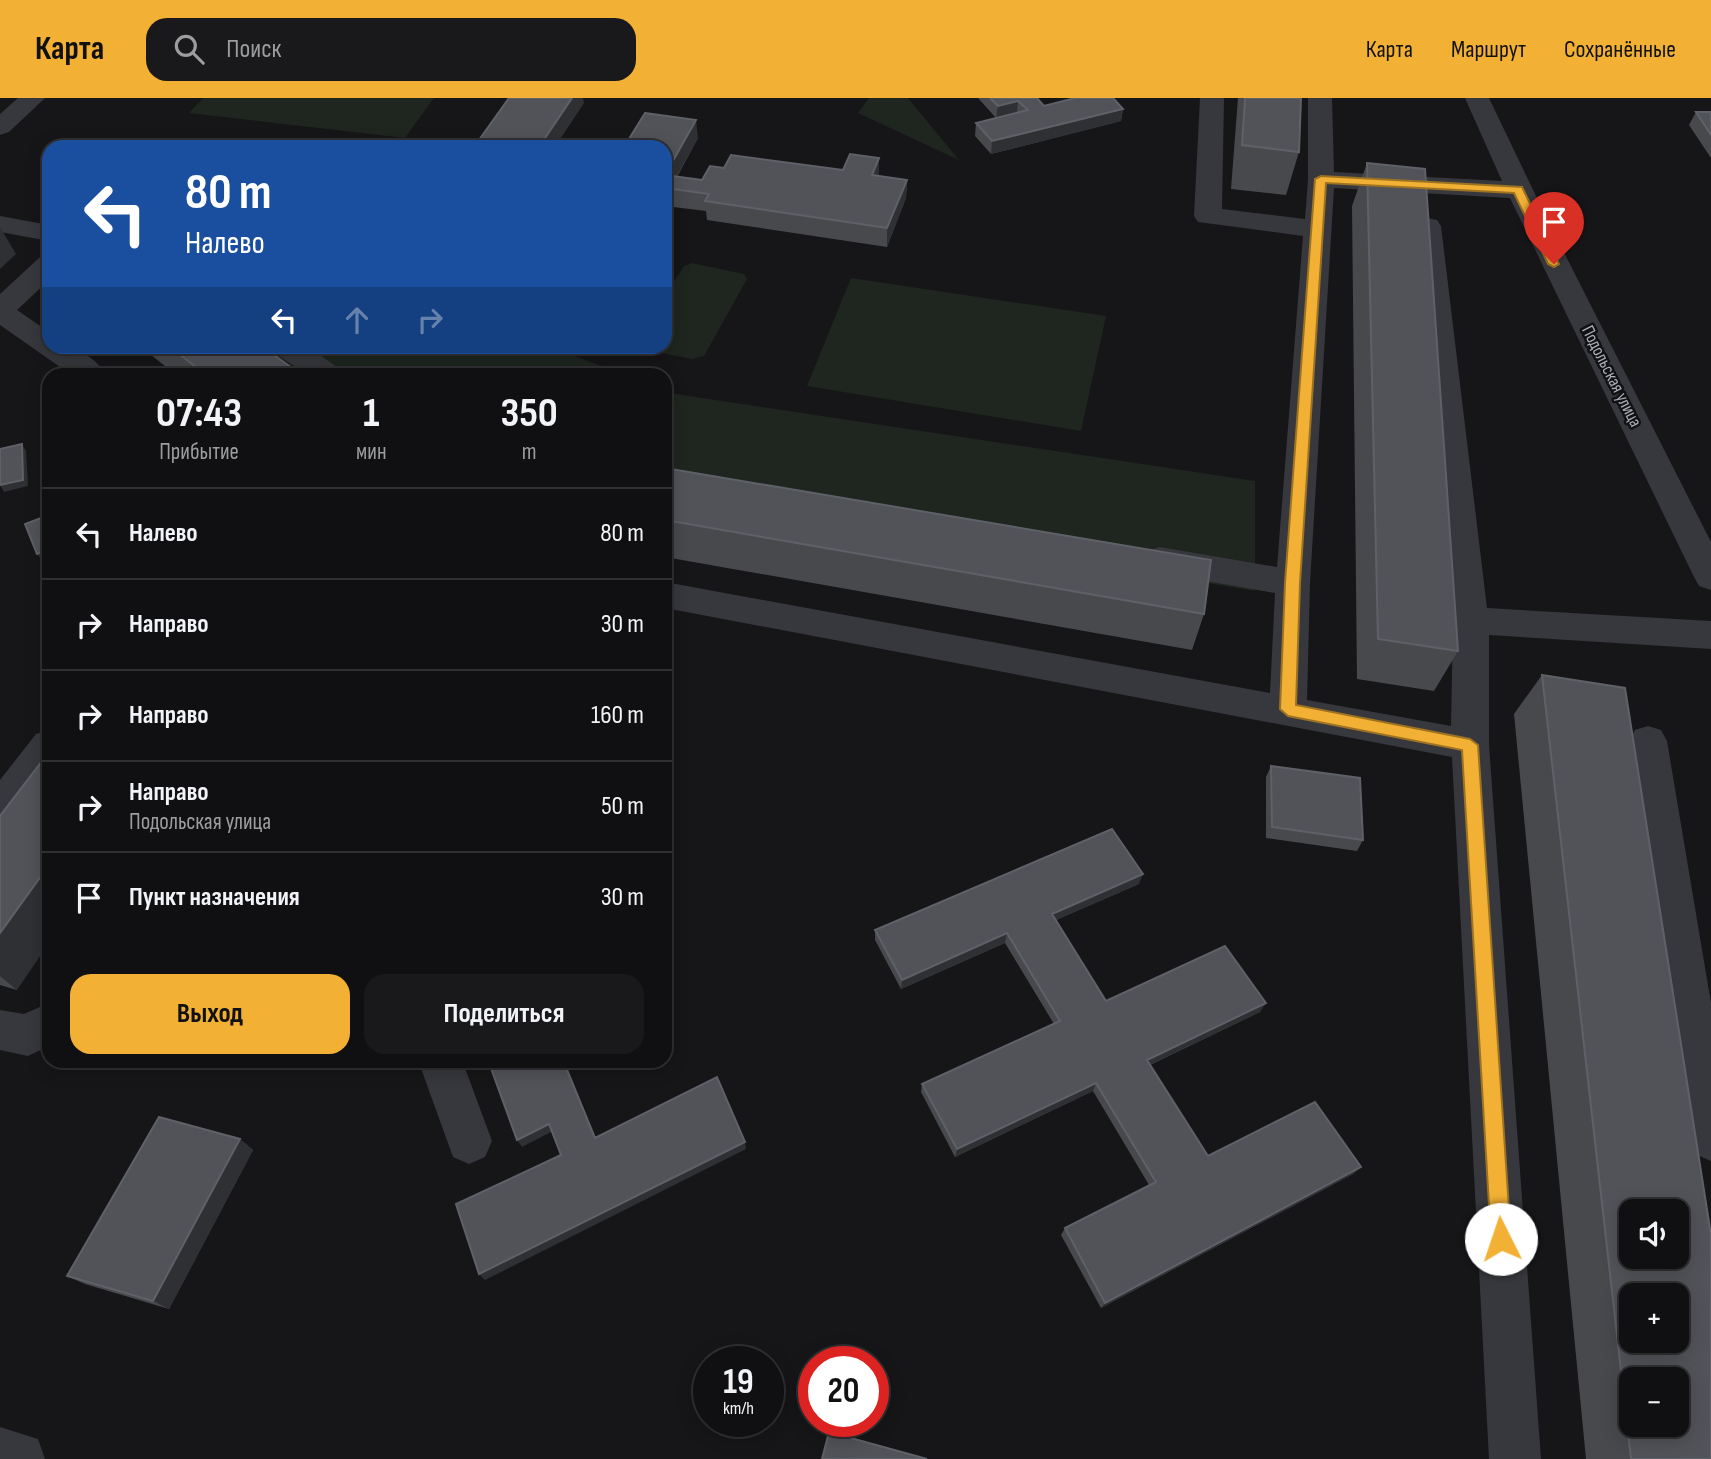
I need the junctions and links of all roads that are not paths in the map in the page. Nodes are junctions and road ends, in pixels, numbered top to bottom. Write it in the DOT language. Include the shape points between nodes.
graph roads {
  1 [pos="33,98"];
  2 [pos="1212,98"];
  3 [pos="1320,98"];
  4 [pos="1477,98"];
  5 [pos="0,127"];
  6 [pos="1321,179"];
  7 [pos="1518,190"];
  8 [pos="0,224"];
  9 [pos="1426,224"];
  10 [pos="1317,229"];
  11 [pos="42,232"];
  12 [pos="42,271"];
  13 [pos="0,310"];
  14 [pos="42,340"];
  15 [pos="61,354"];
  16 [pos="297,354"];
  17 [pos="81,368"];
  18 [pos="317,368"];
  19 [pos="1129,554"];
  20 [pos="1711,577"];
  21 [pos="1293,583"];
  22 [pos="672,596"];
  23 [pos="1471,621"];
  24 [pos="1711,635"];
  25 [pos="1288,709"];
  26 [pos="1648,741"];
  27 [pos="1470,745"];
  28 [pos="42,754"];
  29 [pos="0,809"];
  30 [pos="42,1027"];
  31 [pos="0,1030"];
  32 [pos="443,1068"];
  33 [pos="1711,1138"];
  34 [pos="469,1142"];
  35 [pos="1515,1459"];
  1 -- 5 [label="street"];
  2 -- 10 [label="street" via="1208,216"];
  3 -- 6 [label="street"];
  4 -- 7 [label="street, Подольская улица"];
  6 -- 7 [label="street"];
  6 -- 10 [label="street"];
  7 -- 20 [label="street, Подольская улица"];
  8 -- 11 [label="street"];
  9 -- 23 [label="street"];
  10 -- 21 [label="street"];
  12 -- 13 [label="street"];
  13 -- 14 [label="street"];
  15 -- 17 [label="street"];
  16 -- 18 [label="street"];
  19 -- 21 [label="street"];
  21 -- 25 [label="street"];
  22 -- 25 [label="street"];
  23 -- 24 [label="street"];
  23 -- 27 [label="street"];
  25 -- 27 [label="street"];
  26 -- 33 [label="street"];
  27 -- 35 [label="street"];
  28 -- 29 [label="street"];
  30 -- 31 [label="street" via="28,1035"];
  32 -- 34 [label="street"];
}
